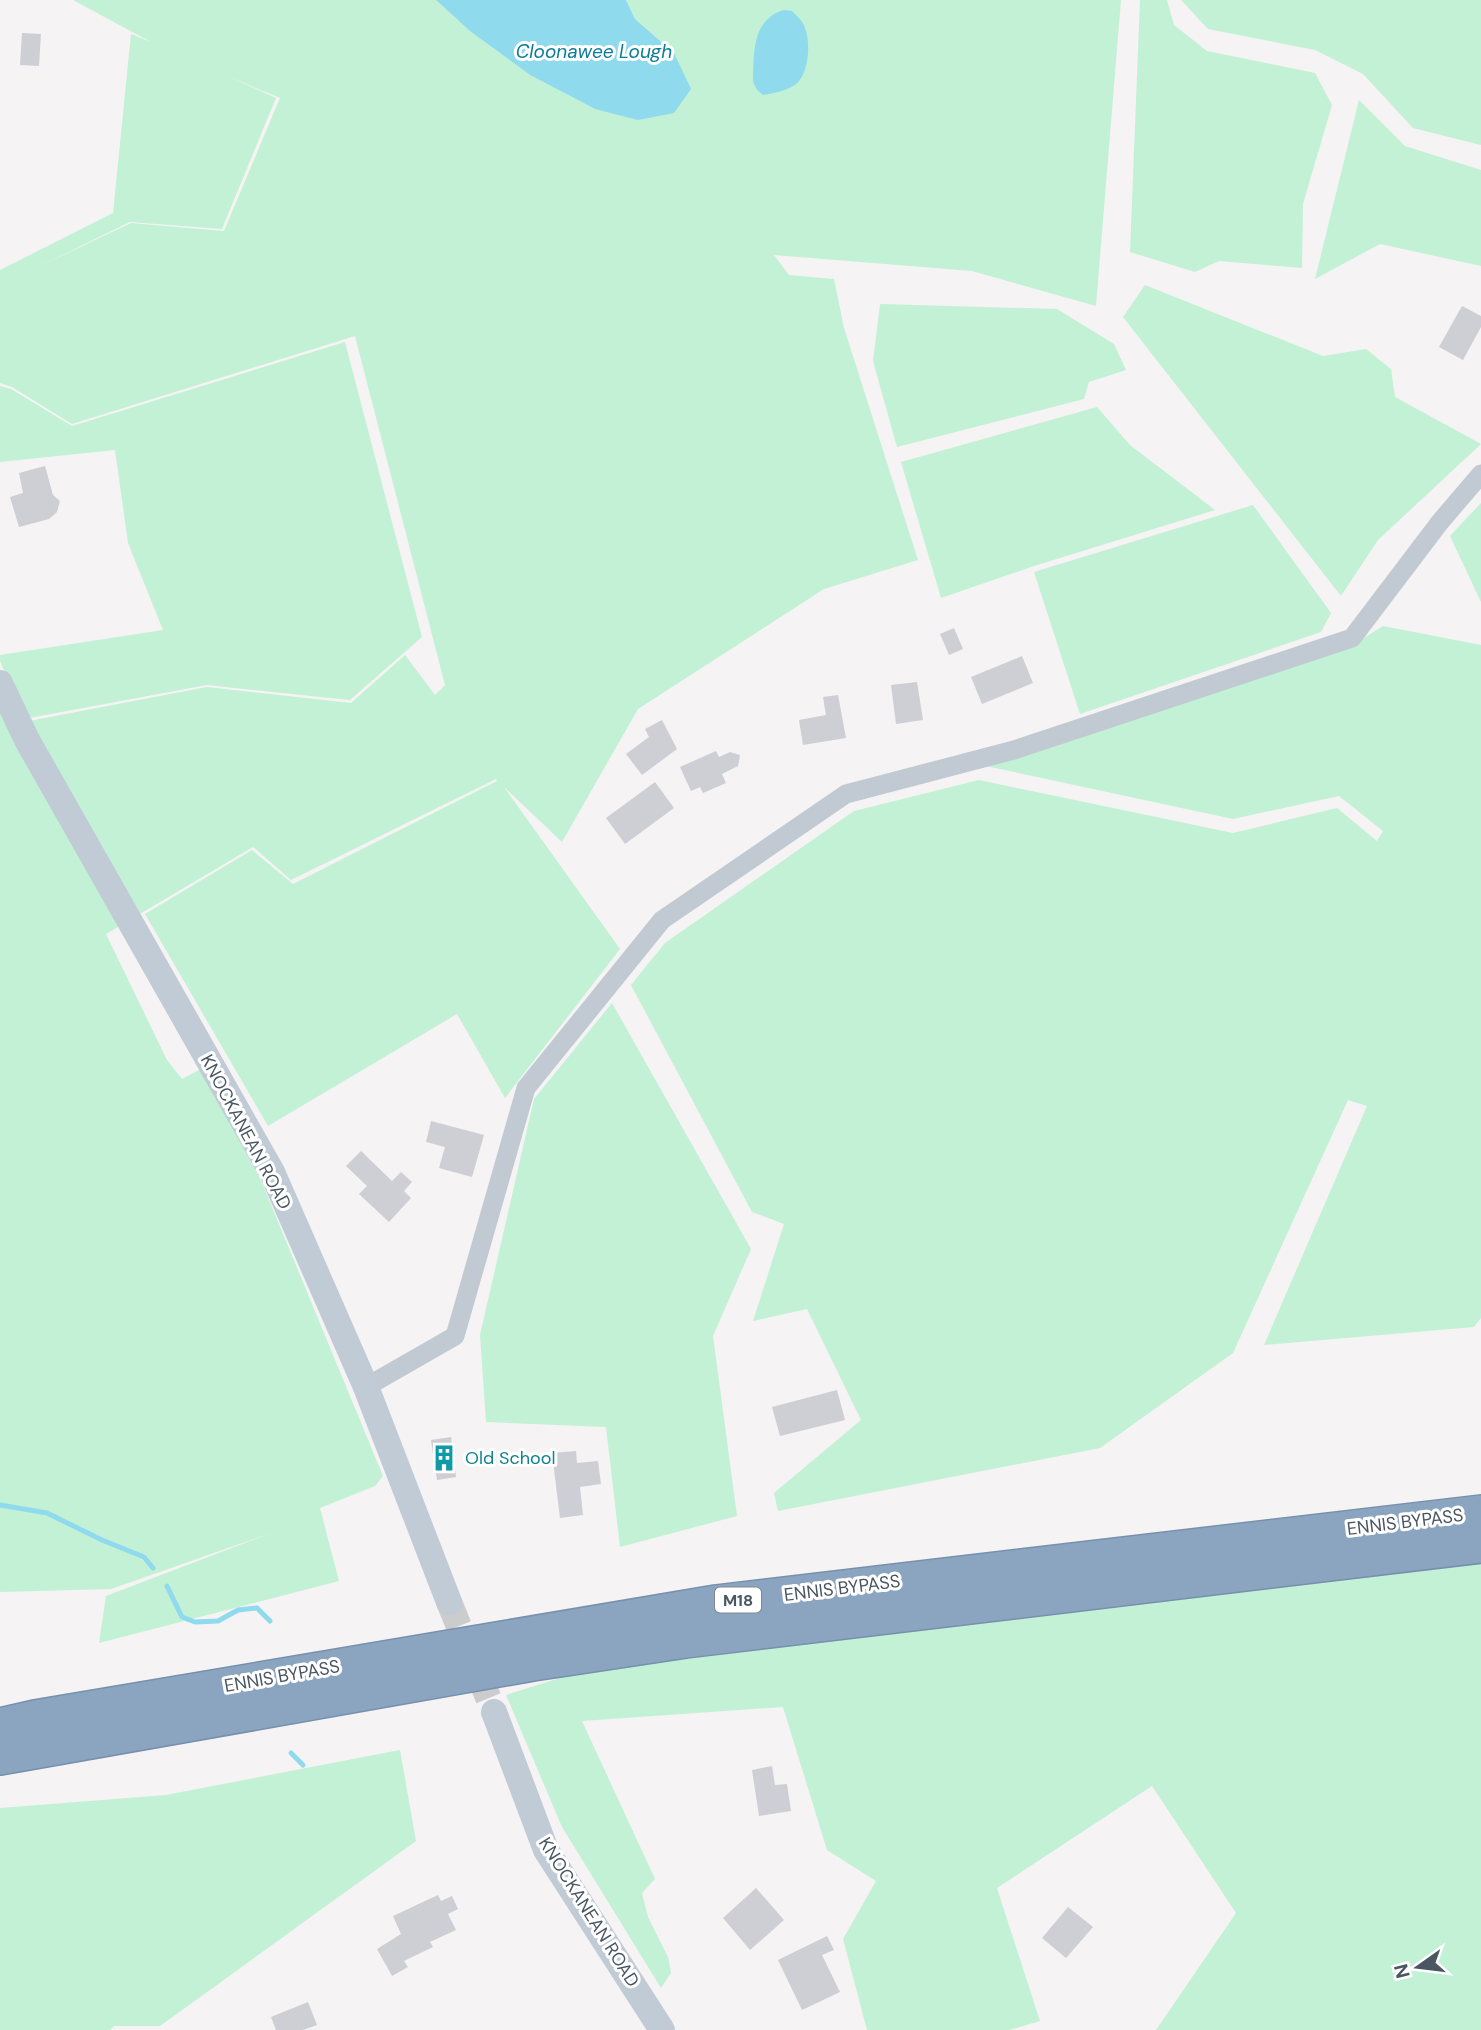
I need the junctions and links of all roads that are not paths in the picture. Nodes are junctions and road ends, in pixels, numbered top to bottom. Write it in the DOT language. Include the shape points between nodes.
graph roads {
  1 [pos="1481,474"];
  2 [pos="0,683"];
  3 [pos="366,1387"];
  4 [pos="1481,1513"];
  5 [pos="1481,1545"];
  6 [pos="449,1602"];
  7 [pos="494,1712"];
  8 [pos="0,1726"];
  9 [pos="0,1757"];
  10 [pos="662,2030"];
  1 -- 3 [label="street" via="1352,638 1014,750 846,794 662,920 526,1088 455,1336"];
  2 -- 3 [label="street, KNOCKANEAN ROAD" via="27,740 272,1172"];
  3 -- 6 [label="street, KNOCKANEAN ROAD"];
  4 -- 8 [label="highway, ENNIS BYPASS / M18" via="716,1602"];
  5 -- 9 [label="highway, ENNIS BYPASS / M18" via="686,1640"];
  7 -- 10 [label="street, KNOCKANEAN ROAD" via="546,1850"];
}
